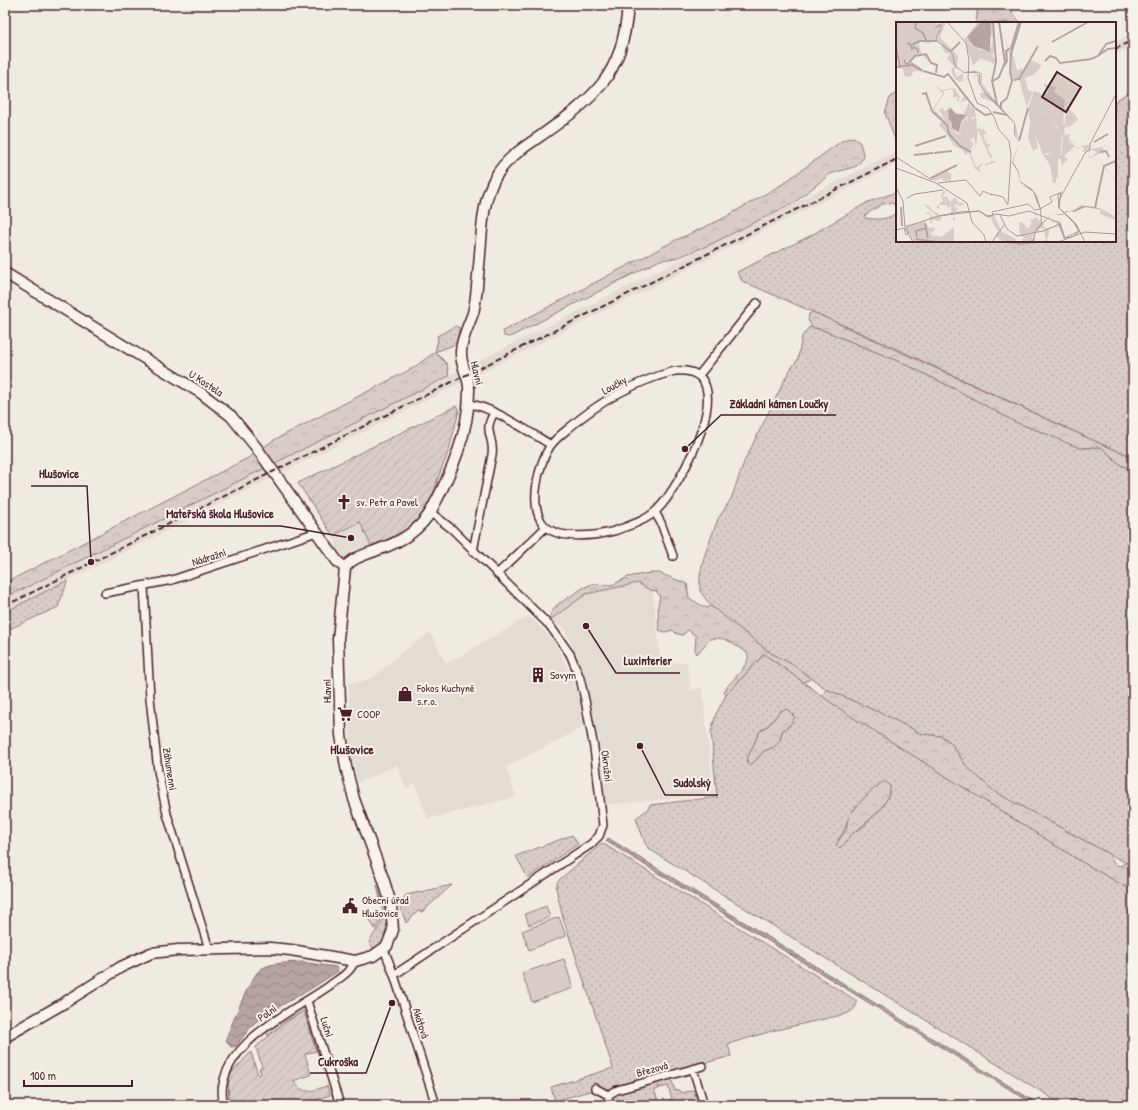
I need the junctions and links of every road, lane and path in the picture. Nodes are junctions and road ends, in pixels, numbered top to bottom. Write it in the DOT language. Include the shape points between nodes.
graph roads {
  1 [pos="628,5"];
  2 [pos="5,273"];
  3 [pos="757,303"];
  4 [pos="699,375"];
  5 [pos="469,404"];
  6 [pos="494,413"];
  7 [pos="551,445"];
  8 [pos="430,512"];
  9 [pos="655,512"];
  10 [pos="546,527"];
  11 [pos="317,532"];
  12 [pos="473,551"];
  13 [pos="673,556"];
  14 [pos="344,568"];
  15 [pos="497,574"];
  16 [pos="144,586"];
  17 [pos="105,593"];
  18 [pos="209,949"];
  19 [pos="384,949"];
  20 [pos="355,961"];
  21 [pos="394,975"];
  22 [pos="307,1001"];
  23 [pos="5,1037"];
  24 [pos="703,1066"];
  25 [pos="693,1069"];
  26 [pos="595,1088"];
  27 [pos="608,1095"];
  28 [pos="223,1105"];
  29 [pos="340,1105"];
  30 [pos="436,1105"];
  31 [pos="609,1105"];
  32 [pos="704,1105"];
  1 -- 5 [label="street, Hlavní" via="621,49 600,87 576,111 512,156 496,176 486,205 473,311 461,352 470,386"];
  2 -- 11 [label="street, U Kostela" via="216,404 230,416 264,456"];
  3 -- 4 [label="street"];
  4 -- 7 [label="street, Loučky" via="675,371 628,388 583,417"];
  4 -- 9 [label="street" via="708,389 705,418 681,475"];
  5 -- 6 [label="street"];
  5 -- 8 [label="street, Hlavní" via="456,455"];
  6 -- 7 [label="street"];
  6 -- 12 [label="street" via="487,428 493,447"];
  7 -- 10 [label="street, Loučky" via="541,464 536,483 538,508"];
  8 -- 12 [label="street, Okružní"];
  8 -- 14 [label="street, Hlavní" via="408,536 355,559"];
  9 -- 10 [label="street" via="627,526 594,535 569,535"];
  9 -- 13 [label="street"];
  10 -- 15 [label="street"];
  11 -- 14 [label="street, U Kostela"];
  11 -- 16 [label="street, Nádražní" via="191,574"];
  12 -- 15 [label="street, Okružní"];
  14 -- 19 [label="street, Hlavní" via="338,639 340,721 346,767 354,800 391,904 393,930"];
  15 -- 21 [label="street, Okružní" via="554,631 575,667 584,694 594,748 602,830 591,844"];
  16 -- 17 [label="street, Nádražní"];
  16 -- 18 [label="street, Záhumenní" via="150,698 158,770 170,825"];
  18 -- 20 [label="street" via="285,949"];
  18 -- 23 [label="street" via="163,951 138,958"];
  19 -- 20 [label="street" via="368,958"];
  19 -- 21 [label="street, Akátová"];
  20 -- 22 [label="street, Polní" via="345,974"];
  21 -- 30 [label="street, Akátová"];
  22 -- 28 [label="street, Polní" via="265,1026 235,1058 225,1074"];
  22 -- 29 [label="street, Luční"];
  24 -- 25 [label="street, Březová"];
  25 -- 27 [label="street, Březová" via="614,1091"];
  25 -- 32 [label="street"];
  26 -- 27 [label="street"];
  27 -- 31 [label="street"];
}
